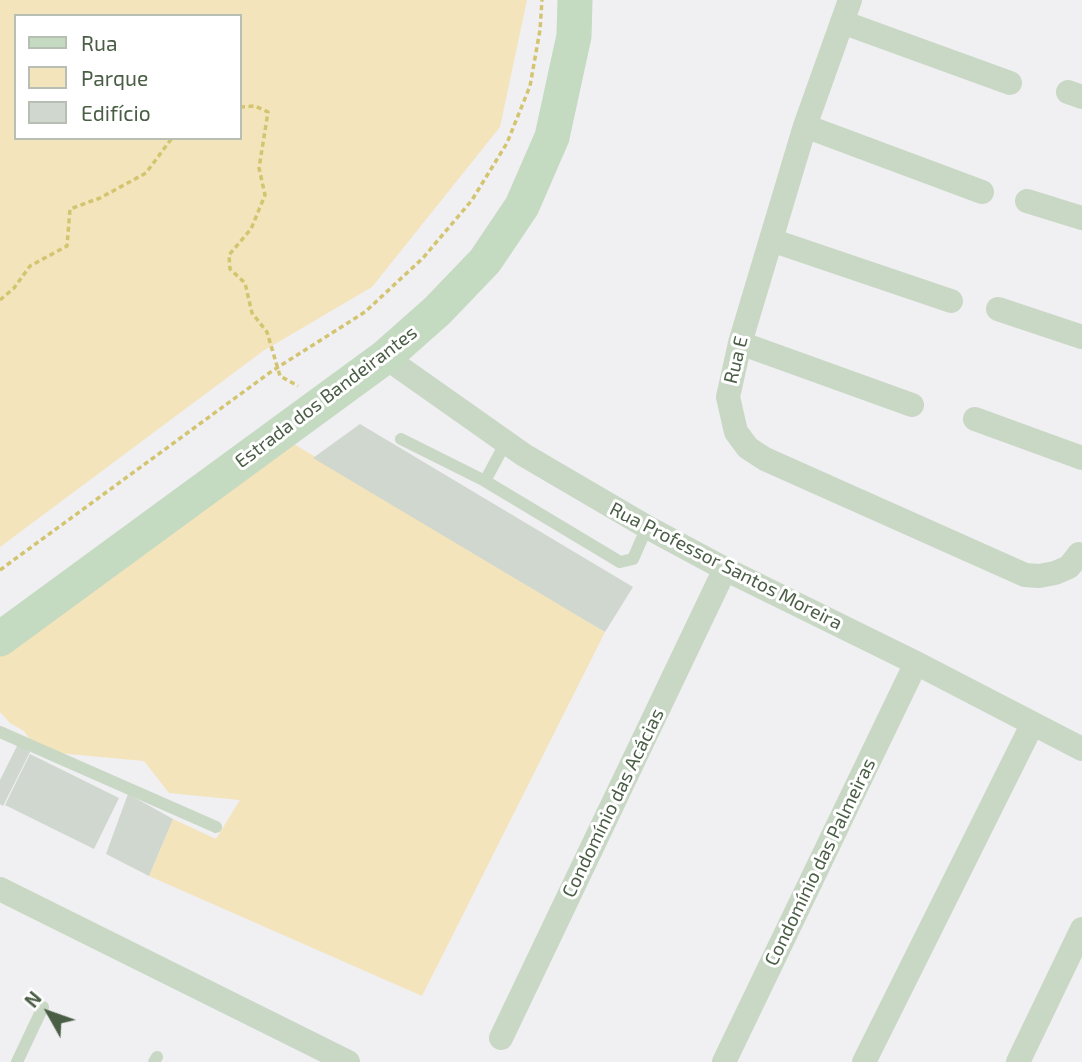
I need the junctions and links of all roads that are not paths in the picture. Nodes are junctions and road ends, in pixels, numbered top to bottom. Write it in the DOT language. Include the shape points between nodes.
graph roads {
  1 [pos="575,0"];
  2 [pos="846,11"];
  3 [pos="1010,83"];
  4 [pos="805,126"];
  5 [pos="982,192"];
  6 [pos="1027,201"];
  7 [pos="1082,218"];
  8 [pos="771,240"];
  9 [pos="951,301"];
  10 [pos="998,309"];
  11 [pos="1082,337"];
  12 [pos="740,343"];
  13 [pos="385,357"];
  14 [pos="912,405"];
  15 [pos="975,419"];
  16 [pos="401,439"];
  17 [pos="506,442"];
  18 [pos="1082,458"];
  19 [pos="485,481"];
  20 [pos="647,527"];
  21 [pos="1081,551"];
  22 [pos="725,569"];
  23 [pos="2,633"];
  24 [pos="916,663"];
  25 [pos="1032,725"];
  26 [pos="0,732"];
  27 [pos="1082,749"];
  28 [pos="216,828"];
  29 [pos="0,889"];
  30 [pos="1082,929"];
  31 [pos="43,1007"];
  32 [pos="501,1038"];
  33 [pos="17,1062"];
  34 [pos="348,1062"];
  35 [pos="724,1062"];
  36 [pos="864,1062"];
  37 [pos="1018,1062"];
  1 -- 13 [label="main road, Estrada dos Bandeirantes" via="573,36 552,137 522,206 485,261"];
  2 -- 3 [label="street"];
  2 -- 4 [label="street, Rua E"];
  4 -- 5 [label="street"];
  4 -- 8 [label="street, Rua E"];
  6 -- 7 [label="street"];
  8 -- 9 [label="street"];
  8 -- 12 [label="street, Rua E"];
  10 -- 11 [label="street"];
  12 -- 14 [label="street"];
  12 -- 21 [label="street, Rua E" via="728,397 730,413 736,432 765,459 1025,575 1069,567"];
  13 -- 17 [label="street, Rua Professor Santos Moreira"];
  13 -- 23 [label="main road, Estrada dos Bandeirantes"];
  15 -- 18 [label="street"];
  16 -- 19 [label="lane"];
  17 -- 19 [label="lane"];
  17 -- 20 [label="street, Rua Professor Santos Moreira"];
  19 -- 20 [label="lane" via="620,562 633,559"];
  20 -- 22 [label="street, Rua Professor Santos Moreira"];
  22 -- 24 [label="street, Rua Professor Santos Moreira"];
  22 -- 32 [label="street, Condomínio das Acácias"];
  24 -- 25 [label="street, Rua Professor Santos Moreira"];
  24 -- 35 [label="street, Condomínio das Palmeiras"];
  25 -- 27 [label="street, Rua Professor Santos Moreira"];
  25 -- 36 [label="street"];
  26 -- 28 [label="lane"];
  29 -- 34 [label="street"];
  30 -- 37 [label="street"];
  31 -- 33 [label="lane"];
}
